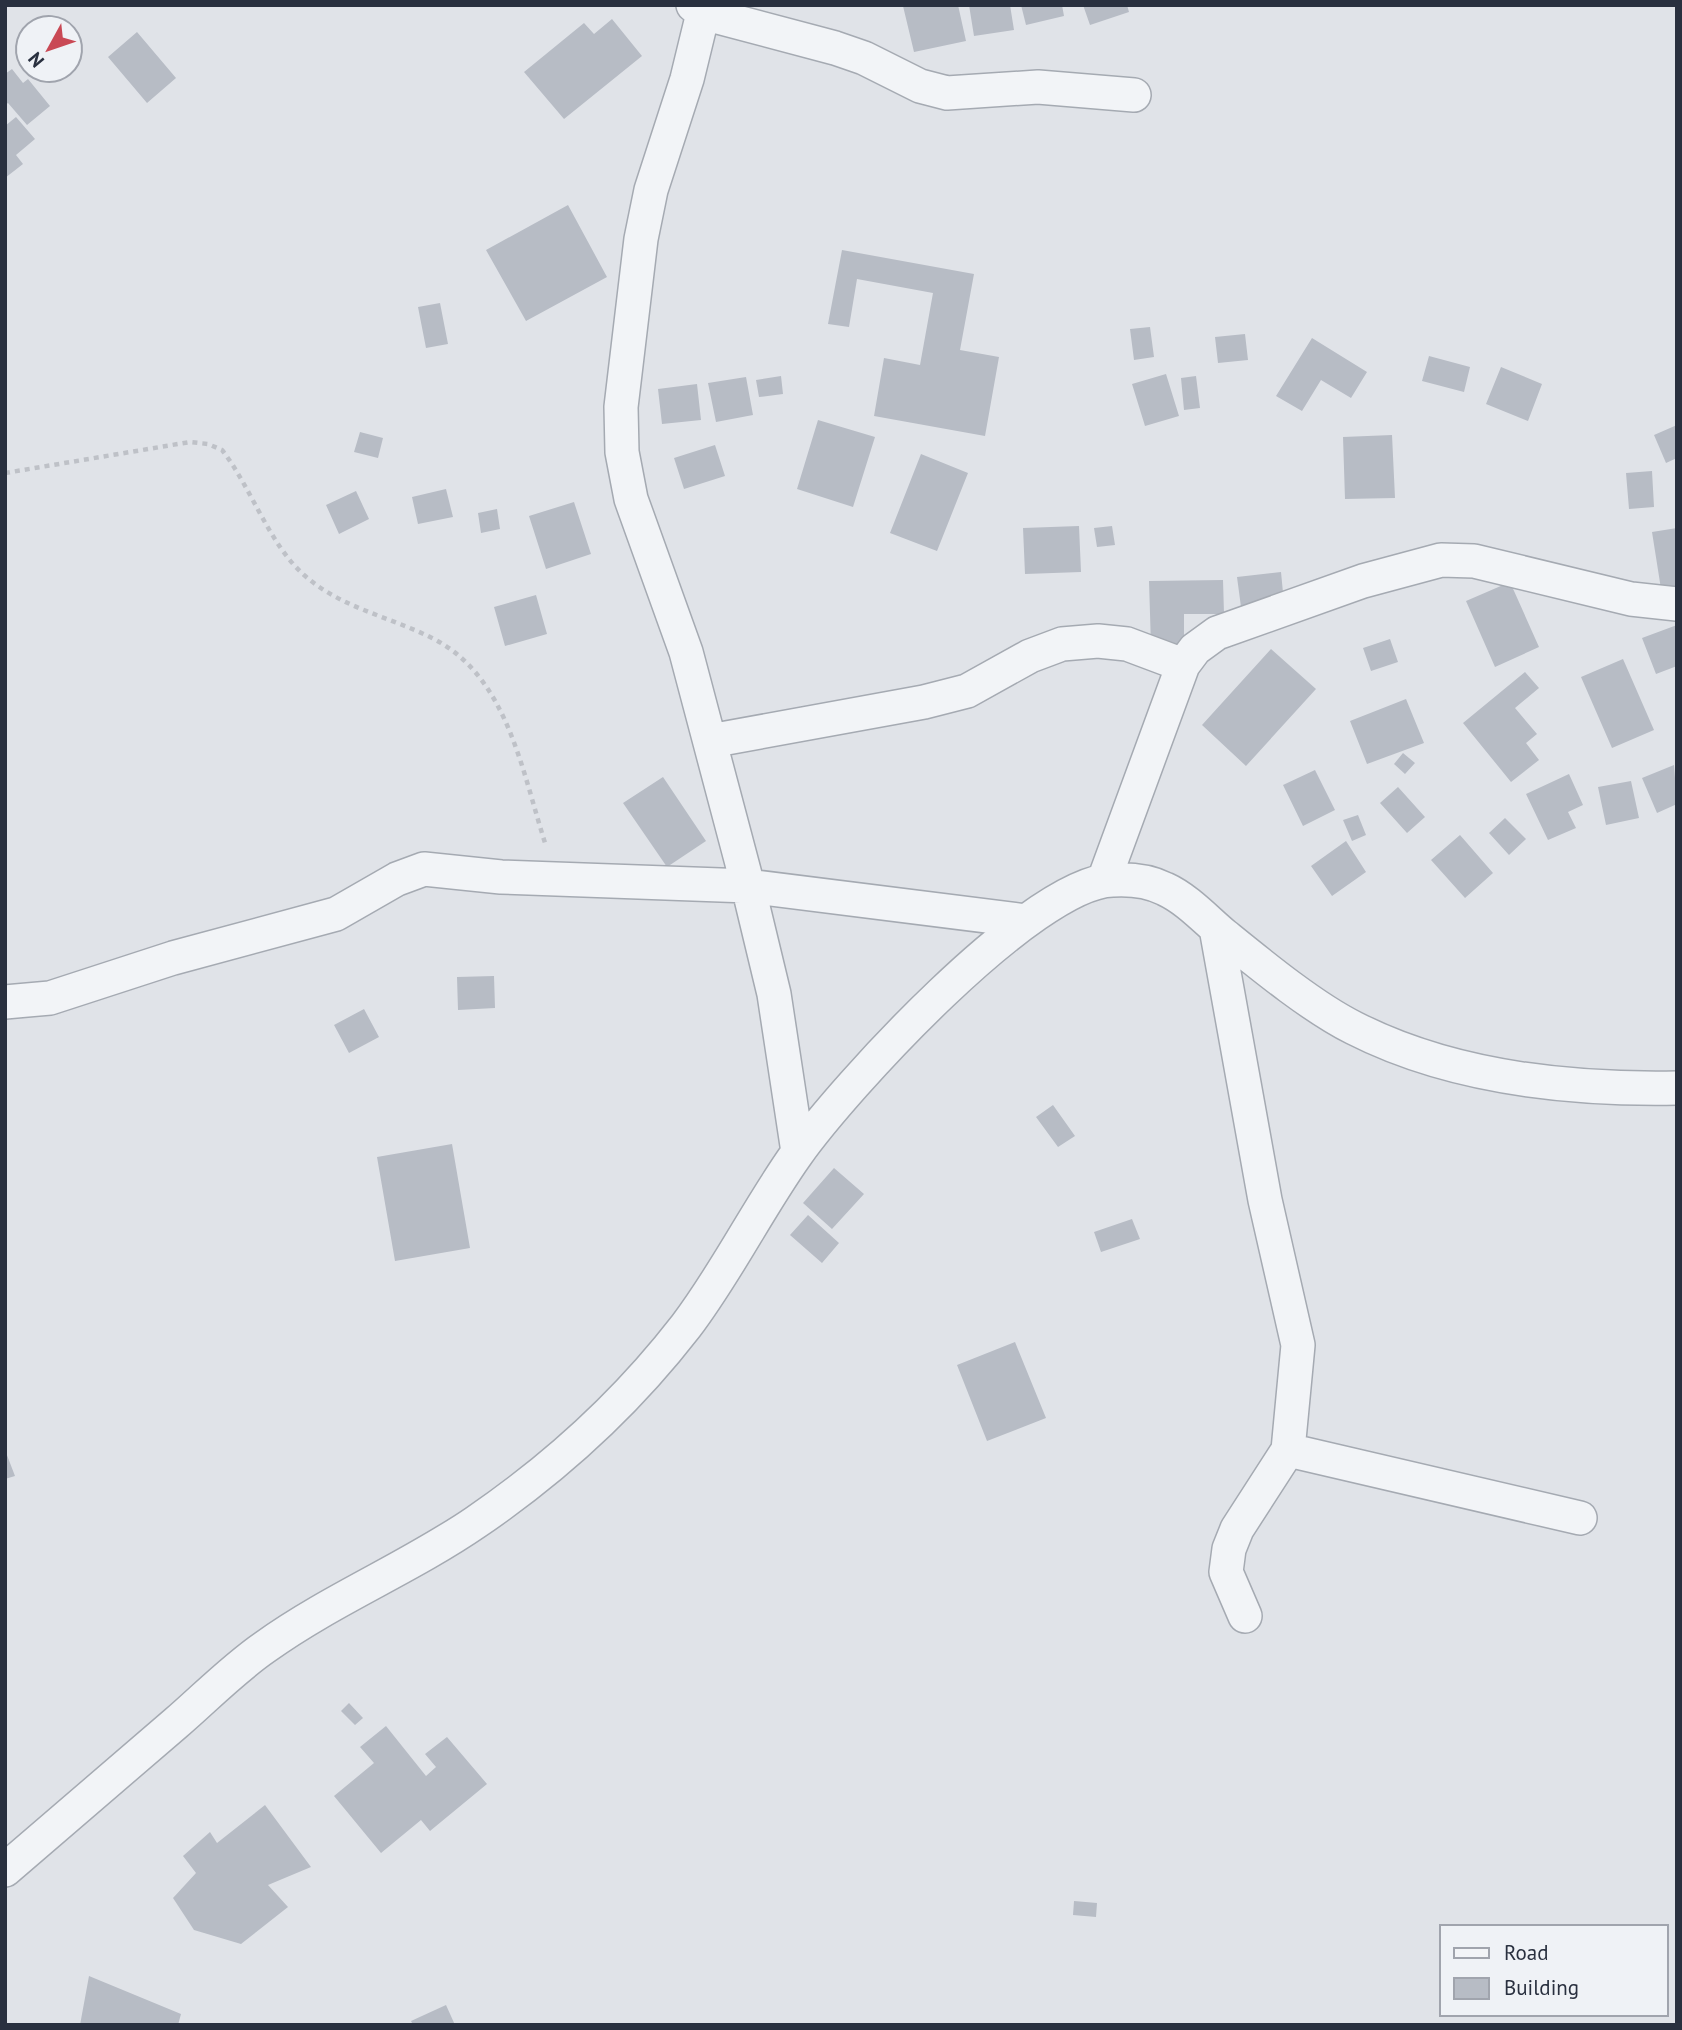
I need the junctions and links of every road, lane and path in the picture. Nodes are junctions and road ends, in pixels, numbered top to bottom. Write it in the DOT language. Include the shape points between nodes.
graph roads {
  1 [pos="700,8"];
  2 [pos="1134,95"];
  3 [pos="5,473"];
  4 [pos="1677,604"];
  5 [pos="1183,665"];
  6 [pos="710,741"];
  7 [pos="557,879"];
  8 [pos="1104,880"];
  9 [pos="748,886"];
  10 [pos="1026,921"];
  11 [pos="1216,928"];
  12 [pos="5,1002"];
  13 [pos="1677,1088"];
  14 [pos="798,1152"];
  15 [pos="1289,1450"];
  16 [pos="1580,1518"];
  17 [pos="1245,1616"];
  18 [pos="5,1870"];
  1 -- 2 [label="street" via="835,48 920,86 947,93 1038,88"];
  1 -- 6 [label="street" via="687,79 651,190 632,301 621,407 622,453 631,499 686,652"];
  3 -- 7 [label="path" via="190,442 222,450 302,573 334,597 433,639 459,655 483,680 501,707"];
  4 -- 5 [label="street" via="1632,599 1474,561 1441,560 1363,581 1217,633"];
  5 -- 6 [label="street" via="1126,644 1062,644 967,691"];
  5 -- 8 [label="street"];
  6 -- 9 [label="street"];
  7 -- 9 [label="street"];
  7 -- 12 [label="street" via="424,869 336,914 173,958 50,998"];
  8 -- 10 [label="street" via="1074,890"];
  8 -- 11 [label="street" via="1136,879 1166,889"];
  9 -- 10 [label="street"];
  9 -- 14 [label="street" via="774,994"];
  10 -- 14 [label="street" via="904,1030"];
  11 -- 13 [label="street" via="1350,1026 1408,1051 1571,1087"];
  11 -- 15 [label="street" via="1265,1200 1298,1345"];
  14 -- 18 [label="street" via="689,1322 584,1436 473,1524 321,1610 261,1650"];
  15 -- 16 [label="street"];
  15 -- 17 [label="street" via="1228,1549 1226,1572"];
}
